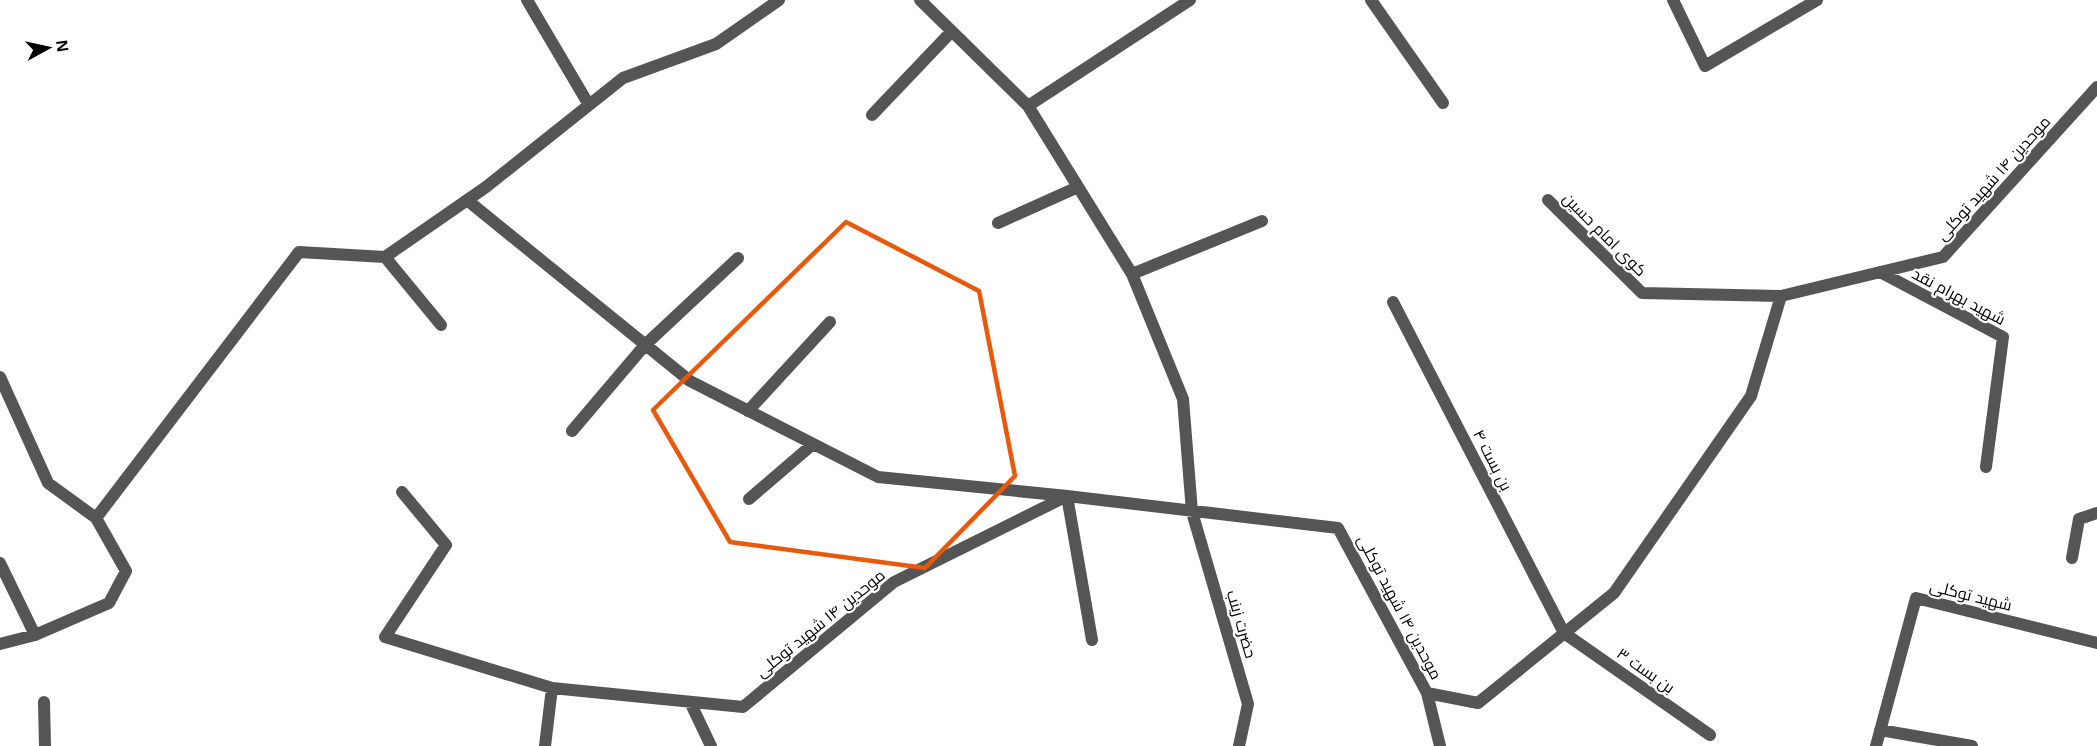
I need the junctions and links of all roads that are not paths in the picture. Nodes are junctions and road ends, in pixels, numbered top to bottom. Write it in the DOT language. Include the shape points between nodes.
graph roads {
  1 [pos="527,0"];
  2 [pos="779,0"];
  3 [pos="920,0"];
  4 [pos="1190,0"];
  5 [pos="1371,0"];
  6 [pos="1673,0"];
  7 [pos="1817,0"];
  8 [pos="952,31"];
  9 [pos="2097,87"];
  10 [pos="1443,103"];
  11 [pos="589,105"];
  12 [pos="1028,106"];
  13 [pos="872,115"];
  14 [pos="1078,187"];
  15 [pos="467,200"];
  16 [pos="1548,200"];
  17 [pos="1262,220"];
  18 [pos="998,224"];
  19 [pos="385,256"];
  20 [pos="738,258"];
  21 [pos="1880,272"];
  22 [pos="1132,274"];
  23 [pos="1781,296"];
  24 [pos="1393,302"];
  25 [pos="830,322"];
  26 [pos="441,325"];
  27 [pos="645,345"];
  28 [pos="0,377"];
  29 [pos="748,411"];
  30 [pos="572,431"];
  31 [pos="813,444"];
  32 [pos="1986,467"];
  33 [pos="402,492"];
  34 [pos="1067,496"];
  35 [pos="749,499"];
  36 [pos="1192,512"];
  37 [pos="2097,513"];
  38 [pos="96,519"];
  39 [pos="2072,558"];
  40 [pos="0,563"];
  41 [pos="1564,633"];
  42 [pos="35,635"];
  43 [pos="1092,640"];
  44 [pos="2097,643"];
  45 [pos="0,644"];
  46 [pos="552,688"];
  47 [pos="1427,693"];
  48 [pos="44,702"];
  49 [pos="690,702"];
  50 [pos="1880,730"];
  51 [pos="1710,735"];
  52 [pos="45,746"];
  53 [pos="545,746"];
  54 [pos="711,746"];
  55 [pos="1239,746"];
  56 [pos="1440,746"];
  57 [pos="1876,746"];
  58 [pos="1972,746"];
  1 -- 11 [label="street"];
  2 -- 11 [label="street" via="716,44 623,78"];
  3 -- 8 [label="street, حضرت زینب"];
  4 -- 12 [label="street"];
  5 -- 10 [label="street"];
  6 -- 7 [label="street" via="1705,66"];
  8 -- 12 [label="street, حضرت زینب"];
  8 -- 13 [label="street"];
  9 -- 21 [label="street, موحدین ۱۴ شهید توکلی" via="1943,257"];
  11 -- 15 [label="street"];
  12 -- 14 [label="street, حضرت زینب"];
  14 -- 18 [label="street"];
  14 -- 22 [label="street, حضرت زینب"];
  15 -- 19 [label="street"];
  15 -- 27 [label="street"];
  16 -- 23 [label="street, کوی امام حسین" via="1642,293"];
  17 -- 22 [label="street"];
  19 -- 26 [label="street"];
  19 -- 38 [label="street" via="299,252"];
  20 -- 27 [label="street"];
  21 -- 23 [label="street, موحدین ۱۴ شهید توکلی"];
  21 -- 32 [label="street, شهید بهرام نقد" via="2003,337"];
  22 -- 36 [label="street, حضرت زینب" via="1183,399"];
  23 -- 41 [label="street, موحدین ۱۴ شهید توکلی" via="1751,396 1614,592"];
  24 -- 41 [label="street, بن بست ۴"];
  25 -- 29 [label="street"];
  27 -- 29 [label="street" via="690,381"];
  27 -- 30 [label="street"];
  28 -- 38 [label="street" via="48,483"];
  29 -- 31 [label="street"];
  31 -- 34 [label="street" via="878,477"];
  31 -- 35 [label="street"];
  33 -- 46 [label="street, موحدین ۱۴ شهید توکلی" via="446,545 385,638"];
  34 -- 36 [label="street, موحدین ۱۴ شهید توکلی"];
  34 -- 43 [label="street"];
  34 -- 49 [label="street, موحدین ۱۴ شهید توکلی" via="894,582 743,707"];
  36 -- 47 [label="street, موحدین ۱۴ شهید توکلی" via="1338,528"];
  36 -- 55 [label="street, حضرت زینب" via="1248,705"];
  37 -- 39 [label="street" via="2079,519"];
  38 -- 42 [label="street" via="126,571 109,603"];
  40 -- 42 [label="street"];
  41 -- 47 [label="street, موحدین ۱۴ شهید توکلی" via="1478,703"];
  41 -- 51 [label="street, بن بست ۳"];
  42 -- 45 [label="street"];
  44 -- 50 [label="street, شهید توکلی" via="1916,598"];
  46 -- 49 [label="street, موحدین ۱۴ شهید توکلی"];
  46 -- 53 [label="street"];
  47 -- 56 [label="street"];
  48 -- 52 [label="street"];
  49 -- 54 [label="street"];
  50 -- 57 [label="street, شهید توکلی"];
  50 -- 58 [label="street"];
}
